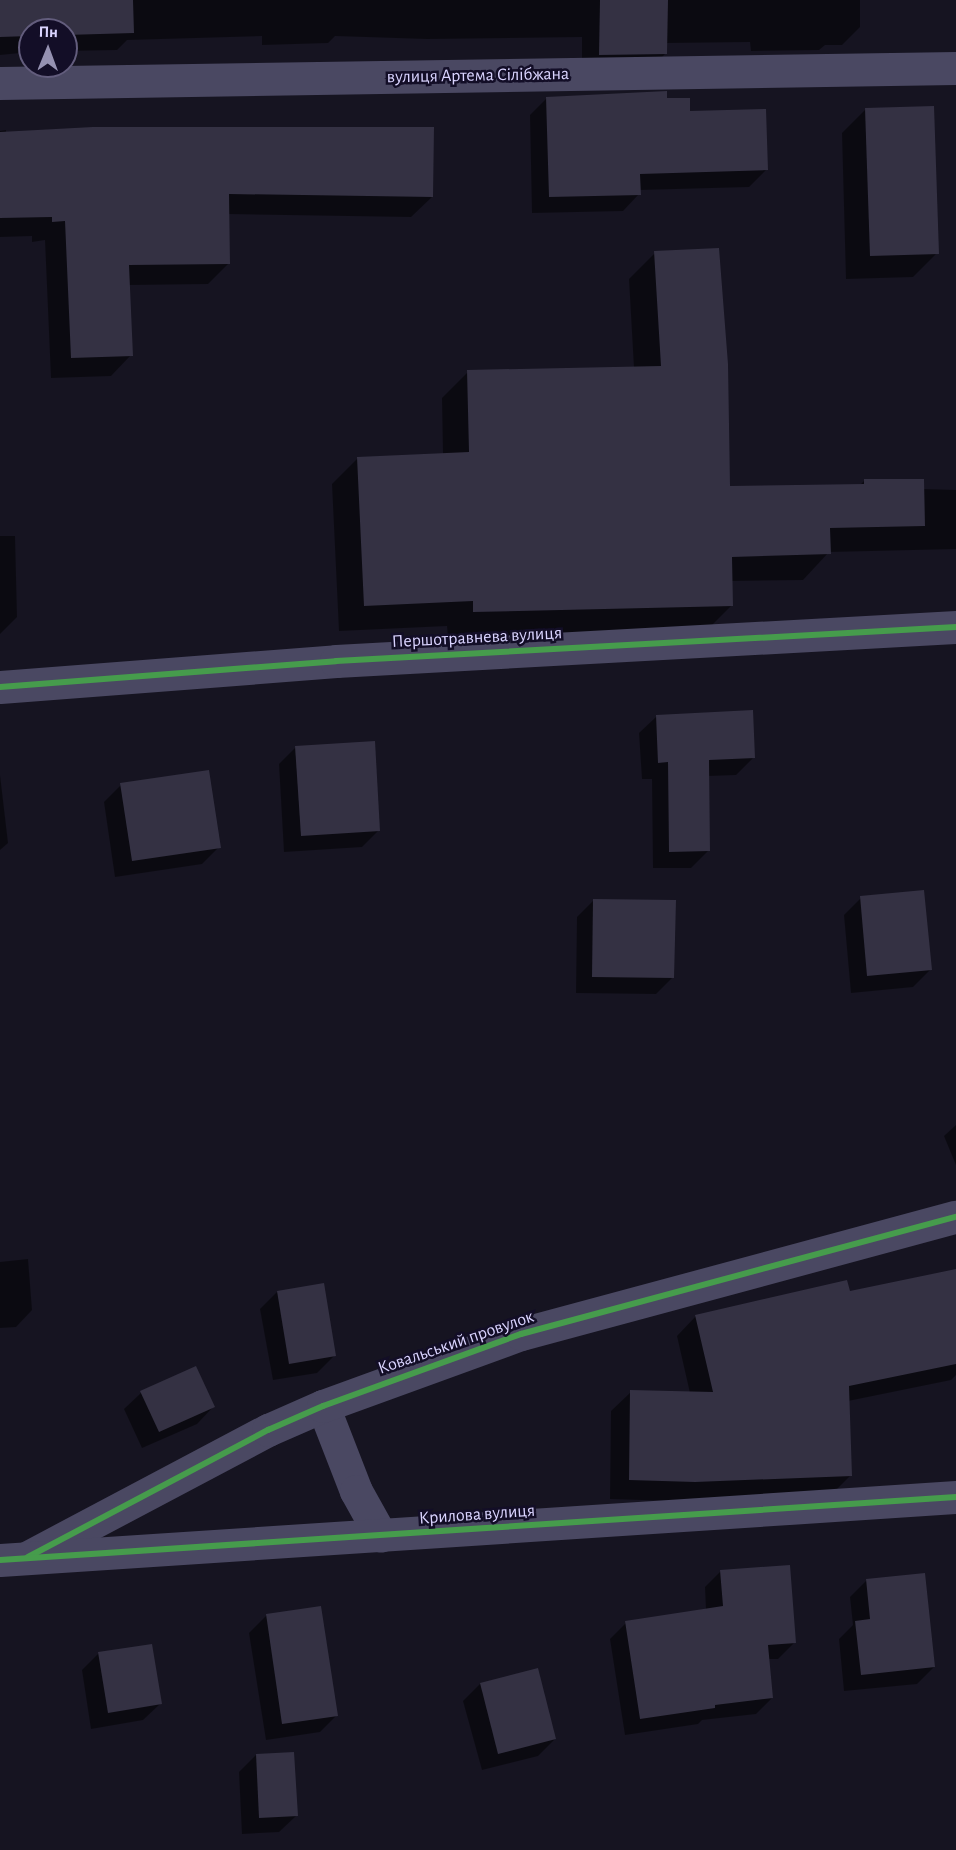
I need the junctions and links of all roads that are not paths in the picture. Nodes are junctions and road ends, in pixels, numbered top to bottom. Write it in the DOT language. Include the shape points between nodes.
graph roads {
  1 [pos="956,68"];
  2 [pos="0,83"];
  3 [pos="956,627"];
  4 [pos="0,687"];
  5 [pos="956,1217"];
  6 [pos="323,1406"];
  7 [pos="956,1497"];
  8 [pos="381,1536"];
  9 [pos="14,1558"];
  1 -- 2 [label="street, вулиця Артема Сілібжана"];
  3 -- 4 [label="street, Першотравнева вулиця" via="336,661"];
  5 -- 6 [label="street, Ковальський провулок" via="521,1334"];
  6 -- 8 [label="street" via="356,1491"];
  6 -- 9 [label="street, Ковальський провулок"];
  7 -- 8 [label="street, Крилова вулиця"];
  8 -- 9 [label="street, Крилова вулиця"];
}
